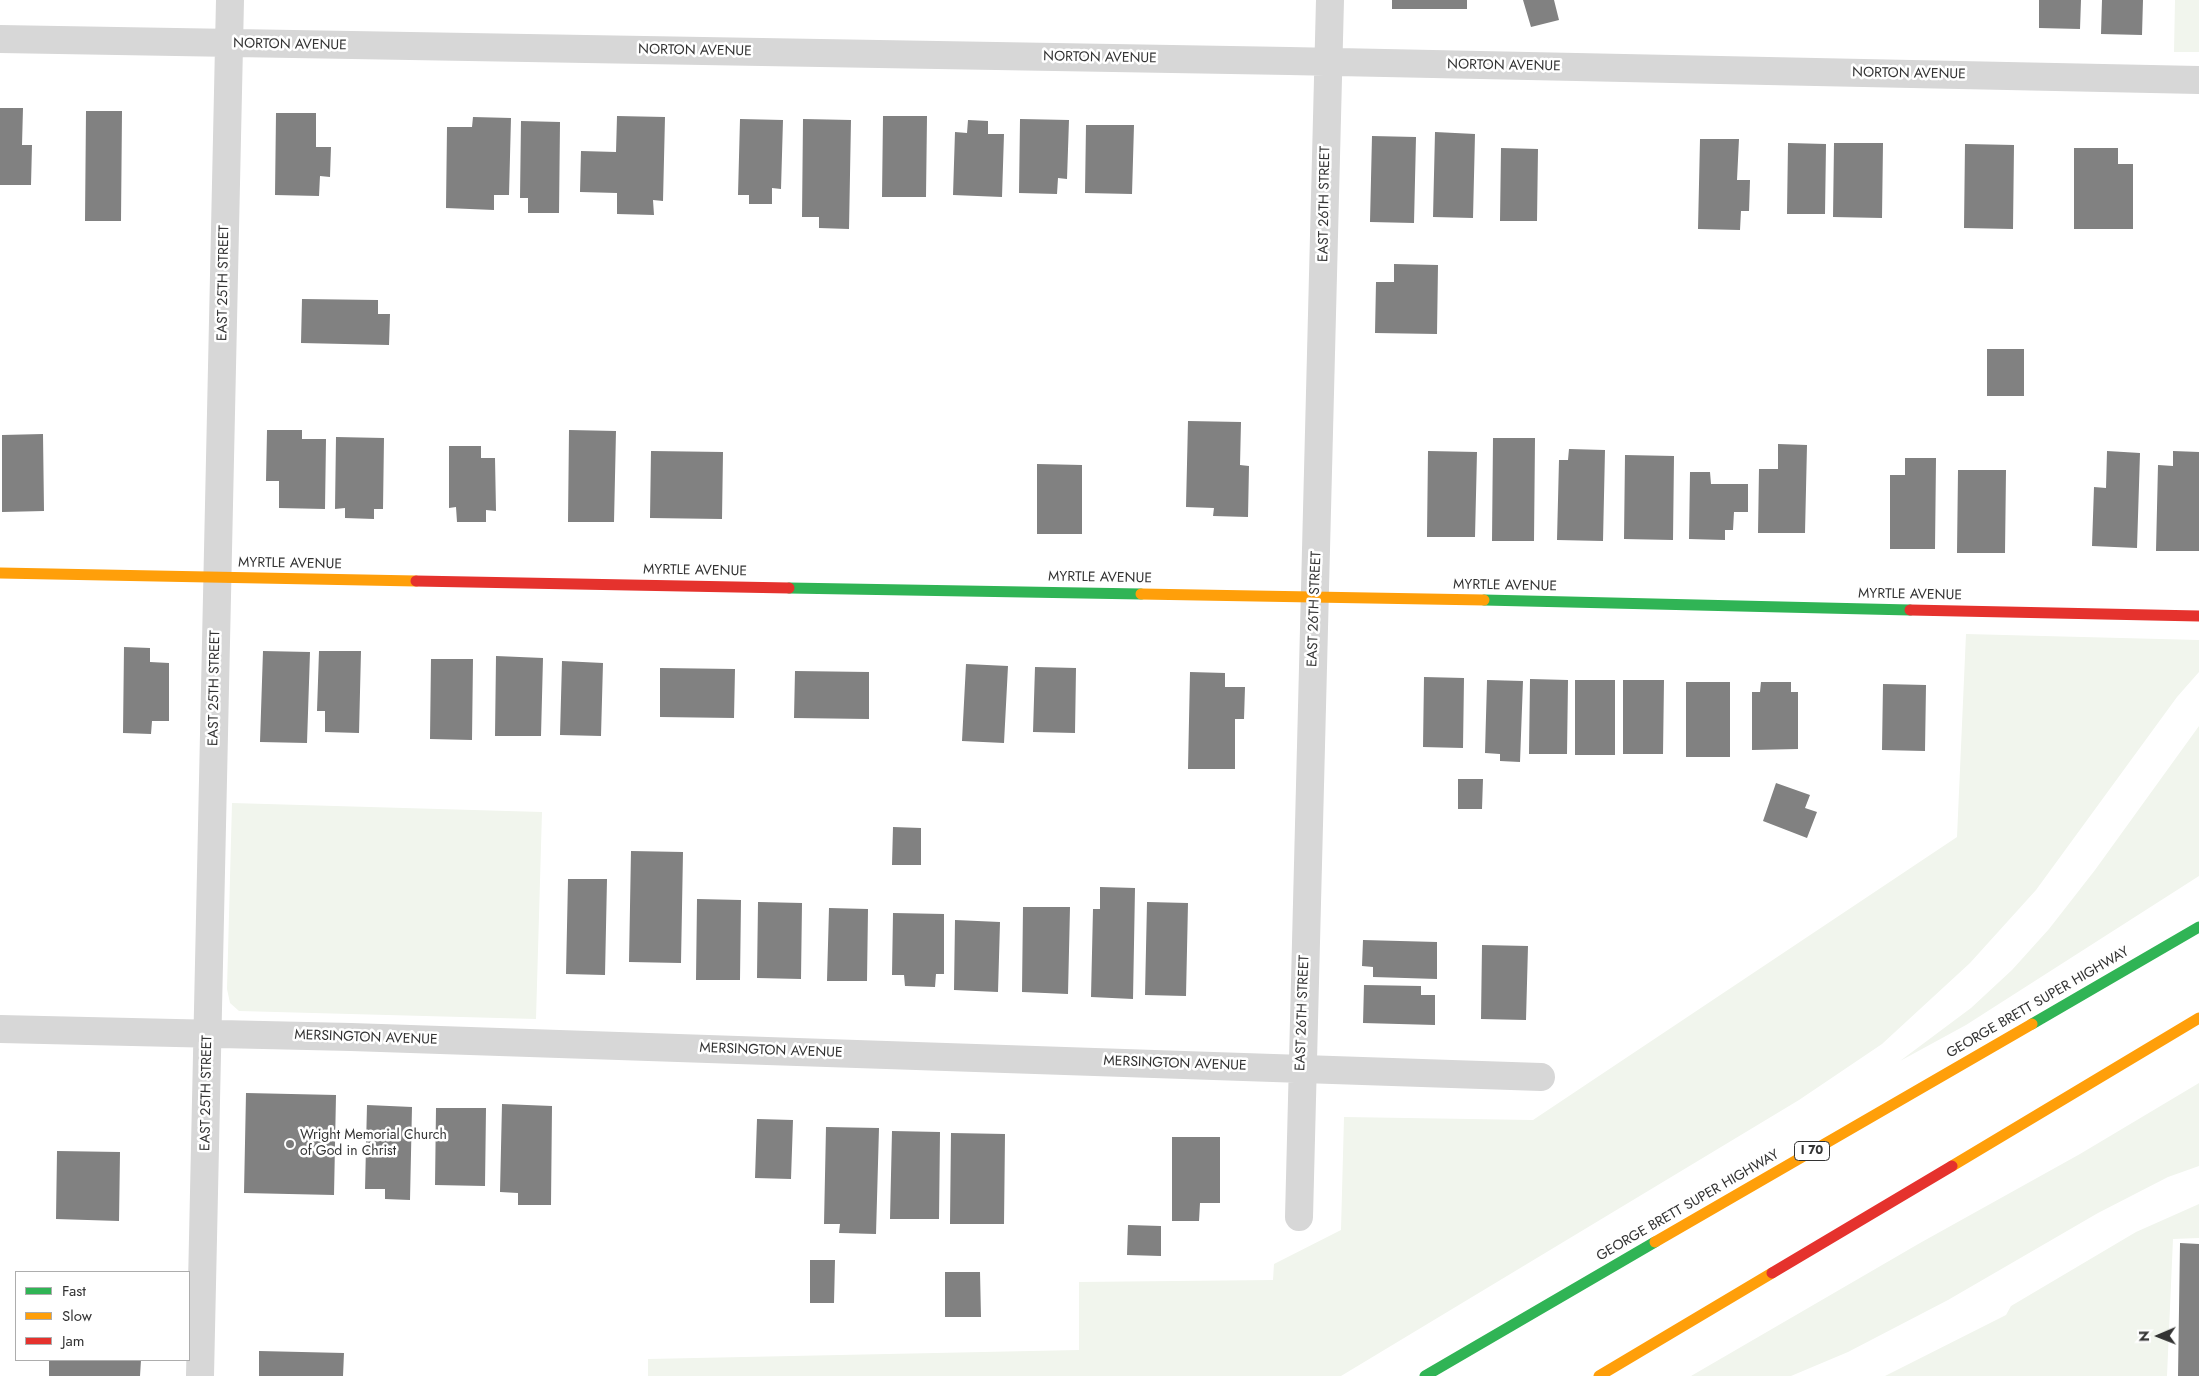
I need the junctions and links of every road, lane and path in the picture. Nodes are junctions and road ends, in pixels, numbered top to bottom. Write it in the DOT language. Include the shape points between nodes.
graph roads {
  1 [pos="230,0"];
  2 [pos="1330,0"];
  3 [pos="0,39"];
  4 [pos="230,44"];
  5 [pos="1328,62"];
  6 [pos="2199,80"];
  7 [pos="0,573"];
  8 [pos="216,578"];
  9 [pos="1316,596"];
  10 [pos="2199,616"];
  11 [pos="2199,927"];
  12 [pos="2199,1018"];
  13 [pos="0,1029"];
  14 [pos="209,1033"];
  15 [pos="1301,1068"];
  16 [pos="1541,1077"];
  17 [pos="1299,1217"];
  18 [pos="200,1376"];
  19 [pos="1425,1376"];
  20 [pos="1599,1376"];
  1 -- 4 [label="street, EAST 25TH STREET"];
  2 -- 5 [label="street, EAST 26TH STREET"];
  3 -- 4 [label="street, NORTON AVENUE"];
  4 -- 5 [label="street, NORTON AVENUE"];
  4 -- 8 [label="street, EAST 25TH STREET"];
  5 -- 6 [label="street, NORTON AVENUE"];
  5 -- 9 [label="street, EAST 26TH STREET"];
  7 -- 8 [label="main road, MYRTLE AVENUE"];
  8 -- 9 [label="main road, MYRTLE AVENUE"];
  8 -- 14 [label="street, EAST 25TH STREET"];
  9 -- 10 [label="main road, MYRTLE AVENUE"];
  9 -- 15 [label="street, EAST 26TH STREET"];
  11 -- 19 [label="main road, GEORGE BRETT SUPER HIGHWAY / I 70"];
  12 -- 20 [label="main road"];
  13 -- 14 [label="street, MERSINGTON AVENUE"];
  14 -- 15 [label="street, MERSINGTON AVENUE"];
  14 -- 18 [label="street, EAST 25TH STREET"];
  15 -- 16 [label="street, MERSINGTON AVENUE"];
  15 -- 17 [label="street, EAST 26TH STREET"];
}
